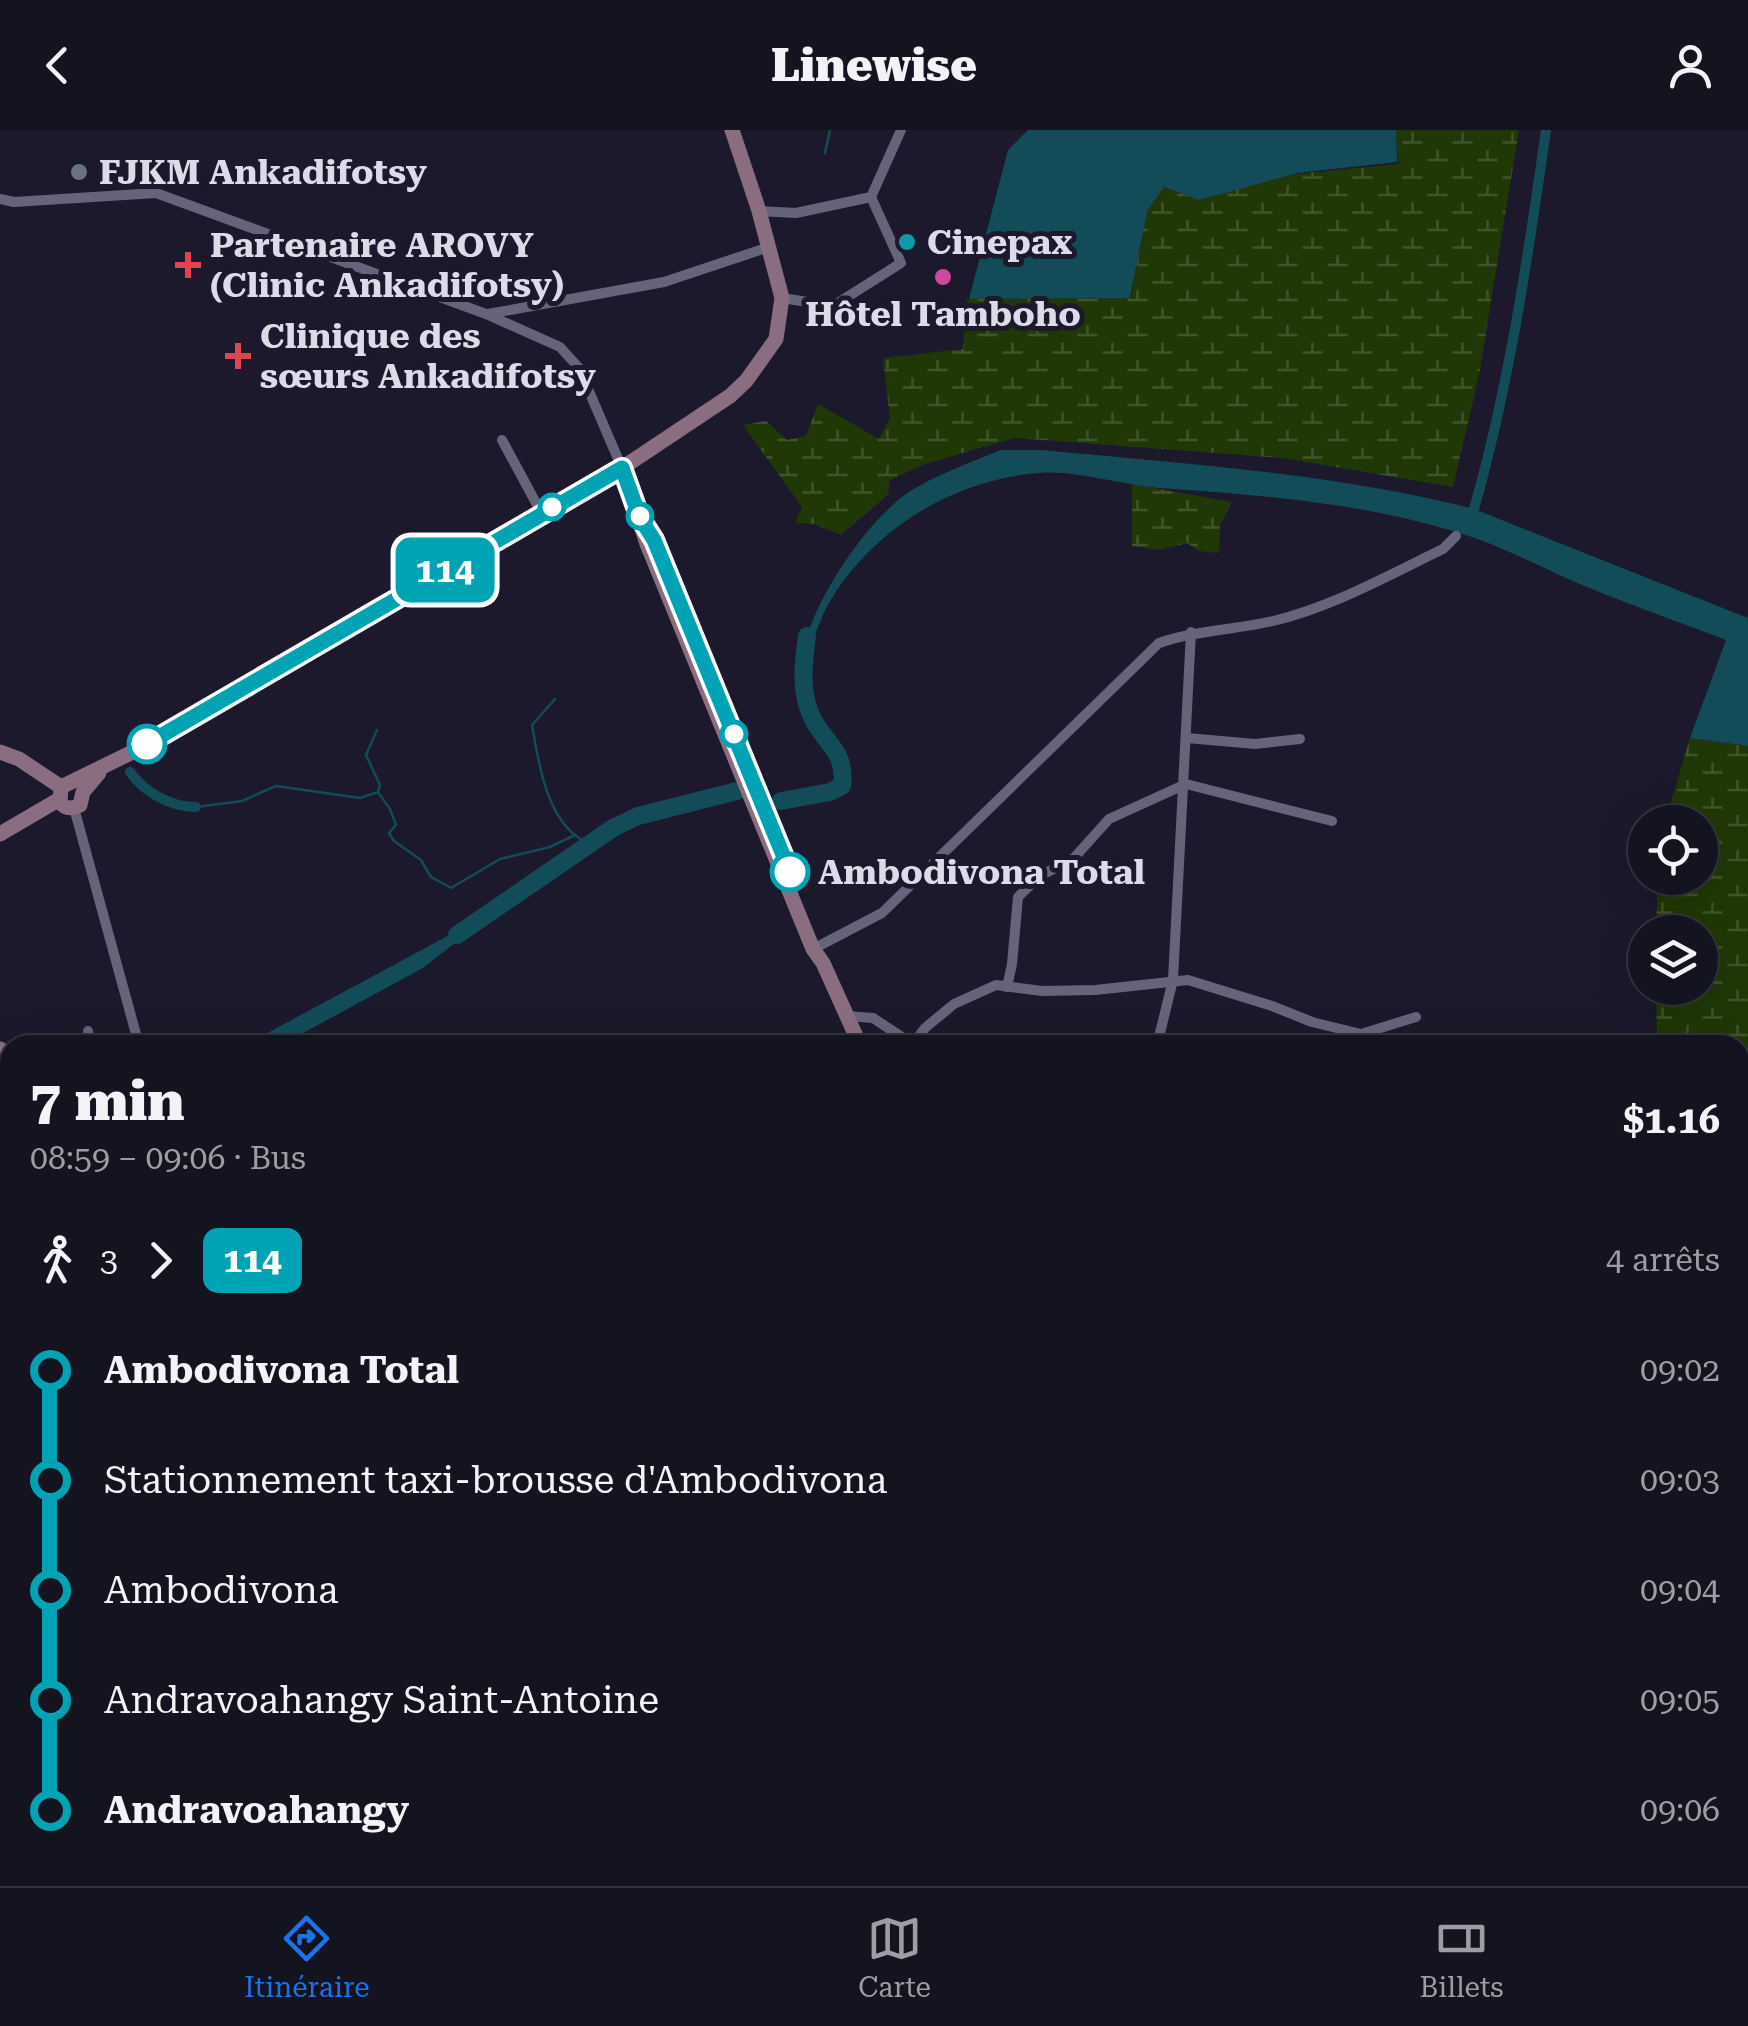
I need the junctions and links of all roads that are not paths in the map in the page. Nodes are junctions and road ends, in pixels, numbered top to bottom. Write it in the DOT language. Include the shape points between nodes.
graph roads {
  1 [pos="732,130"];
  2 [pos="901,130"];
  3 [pos="870,197"];
  4 [pos="0,199"];
  5 [pos="759,210"];
  6 [pos="769,247"];
  7 [pos="782,298"];
  8 [pos="486,314"];
  9 [pos="502,440"];
  10 [pos="622,468"];
  11 [pos="590,484"];
  12 [pos="631,495"];
  13 [pos="542,514"];
  14 [pos="1456,536"];
  15 [pos="1191,632"];
  16 [pos="1187,738"];
  17 [pos="1300,739"];
  18 [pos="0,752"];
  19 [pos="102,770"];
  20 [pos="1186,784"];
  21 [pos="62,790"];
  22 [pos="82,792"];
  23 [pos="74,808"];
  24 [pos="1332,821"];
  25 [pos="0,834"];
  26 [pos="816,947"];
  27 [pos="1173,980"];
  28 [pos="1007,986"];
  29 [pos="848,1016"];
  30 [pos="1416,1017"];
  31 [pos="88,1031"];
  32 [pos="89,1035"];
  33 [pos="136,1035"];
  34 [pos="856,1035"];
  35 [pos="900,1035"];
  36 [pos="920,1035"];
  37 [pos="1159,1035"];
  1 -- 5 [label="main road"];
  2 -- 3 [label="street"];
  3 -- 5 [label="street" via="796,212"];
  3 -- 7 [label="street" via="901,263 833,306"];
  4 -- 8 [label="street" via="156,193"];
  5 -- 6 [label="main road"];
  6 -- 7 [label="main road"];
  6 -- 8 [label="street" via="664,282"];
  7 -- 10 [label="main road" via="776,339 746,381"];
  8 -- 10 [label="street" via="560,347 579,368"];
  9 -- 13 [label="street"];
  10 -- 11 [label="main road"];
  10 -- 12 [label="main road"];
  11 -- 12 [label="main road"];
  11 -- 13 [label="main road"];
  12 -- 26 [label="main road"];
  13 -- 19 [label="main road"];
  14 -- 15 [label="street" via="1444,549 1335,600 1273,621"];
  15 -- 16 [label="street"];
  15 -- 26 [label="street" via="1160,644 882,913"];
  16 -- 17 [label="street" via="1255,744"];
  16 -- 20 [label="street"];
  18 -- 21 [label="main road"];
  19 -- 21 [label="main road"];
  19 -- 22 [label="main road"];
  20 -- 24 [label="street"];
  20 -- 27 [label="street"];
  20 -- 28 [label="street" via="1109,819 1074,858 1018,897"];
  21 -- 22 [label="main road" via="75,784"];
  21 -- 23 [label="main road" via="63,806"];
  21 -- 25 [label="main road"];
  22 -- 23 [label="main road"];
  23 -- 33 [label="street"];
  26 -- 29 [label="main road"];
  27 -- 28 [label="street" via="1042,992"];
  27 -- 30 [label="street" via="1361,1034"];
  27 -- 37 [label="street"];
  28 -- 36 [label="street" via="954,1004"];
  29 -- 34 [label="main road"];
  29 -- 35 [label="street" via="873,1018"];
  31 -- 32 [label="street"];
}
